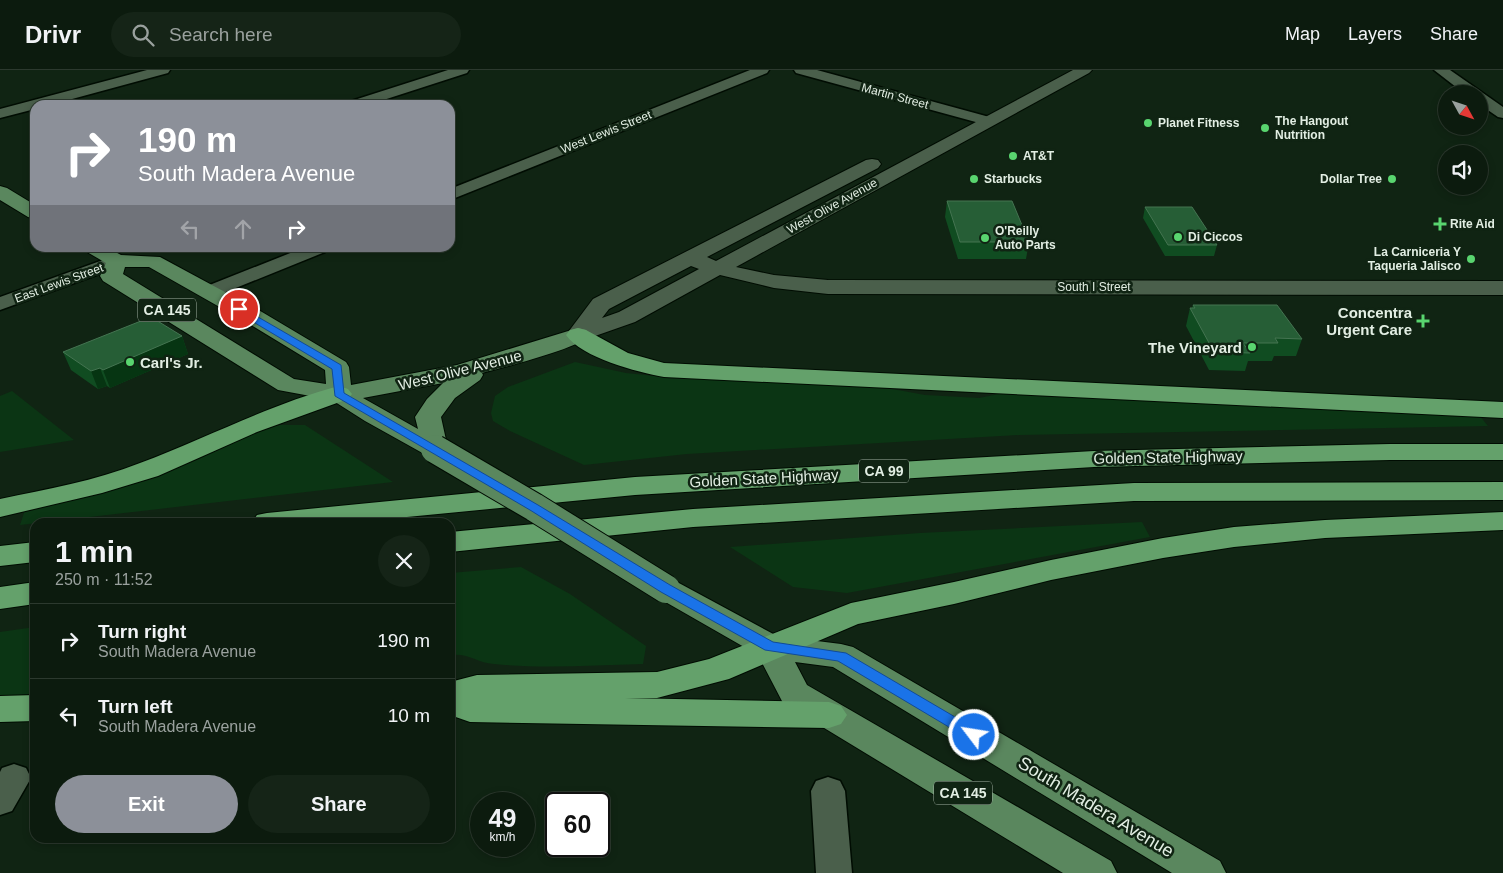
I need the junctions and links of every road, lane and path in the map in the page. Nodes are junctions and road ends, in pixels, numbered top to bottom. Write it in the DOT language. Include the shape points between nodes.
graph roads {
  1 [pos="163,70"];
  2 [pos="462,70"];
  3 [pos="762,70"];
  4 [pos="801,70"];
  5 [pos="1084,70"];
  6 [pos="1441,70"];
  7 [pos="1462,85"];
  8 [pos="52,100"];
  9 [pos="369,100"];
  10 [pos="1488,103"];
  11 [pos="30,106"];
  12 [pos="0,114"];
  13 [pos="978,114"];
  14 [pos="1503,114"];
  15 [pos="938,128"];
  16 [pos="885,157"];
  17 [pos="0,192"];
  18 [pos="455,193"];
  19 [pos="30,208"];
  20 [pos="101,252"];
  21 [pos="308,252"];
  22 [pos="689,258"];
  23 [pos="117,261"];
  24 [pos="717,269"];
  25 [pos="1503,288"];
  26 [pos="208,292"];
  27 [pos="0,304"];
  28 [pos="578,335"];
  29 [pos="490,365"];
  30 [pos="339,394"];
  31 [pos="1503,410"];
  32 [pos="435,449"];
  33 [pos="1503,452"];
  34 [pos="1503,491"];
  35 [pos="0,508"];
  36 [pos="307,518"];
  37 [pos="1503,521"];
  38 [pos="455,542"];
  39 [pos="30,553"];
  40 [pos="0,556"];
  41 [pos="30,594"];
  42 [pos="0,598"];
  43 [pos="770,646"];
  44 [pos="455,694"];
  45 [pos="455,702"];
  46 [pos="30,708"];
  47 [pos="0,709"];
  48 [pos="829,714"];
  49 [pos="828,791"];
  50 [pos="834,873"];
  51 [pos="1097,873"];
  52 [pos="1206,873"];
  1 -- 8 [label="street"];
  2 -- 9 [label="street"];
  3 -- 18 [label="street, West Lewis Street"];
  4 -- 13 [label="street, Martin Street"];
  5 -- 13 [label="main road, West Olive Avenue"];
  6 -- 7 [label="street"];
  10 -- 14 [label="street"];
  11 -- 12 [label="street"];
  13 -- 15 [label="main road, West Olive Avenue"];
  13 -- 24 [label="main road, West Olive Avenue"];
  16 -- 22 [label="main road, West Olive Avenue"];
  17 -- 19 [label="main road"];
  20 -- 23 [label="main road, CA 145"];
  21 -- 26 [label="street"];
  22 -- 24 [label="main road, South I Street"];
  22 -- 28 [label="main road, West Olive Avenue" via="601,304"];
  23 -- 26 [label="main road, CA 145" via="153,261"];
  23 -- 27 [label="street, East Lewis Street"];
  23 -- 30 [label="main road, South Madera Avenue / CA 145" via="111,276 287,385"];
  24 -- 25 [label="main road, South I Street" via="788,284 828,287"];
  24 -- 28 [label="main road, West Olive Avenue" via="627,318"];
  26 -- 30 [label="main road, CA 145" via="337,367"];
  28 -- 29 [label="main road, West Olive Avenue"];
  28 -- 31 [label="highway" via="621,360 672,371"];
  29 -- 30 [label="main road, West Olive Avenue" via="394,387"];
  29 -- 32 [label="main road" via="452,388 435,404 428,417"];
  30 -- 32 [label="main road, South Madera Avenue / CA 145"];
  30 -- 35 [label="highway" via="248,426 148,470 92,487"];
  32 -- 43 [label="main road, South Madera Avenue / CA 145, bridge" via="666,588"];
  33 -- 36 [label="highway, Golden State Highway / CA 99" via="1094,459 635,486"];
  34 -- 38 [label="highway, CA 99" via="1134,492 693,518"];
  37 -- 43 [label="highway" via="1325,529 1234,537 1163,548 852,614"];
  39 -- 40 [label="highway"];
  41 -- 42 [label="highway"];
  43 -- 44 [label="highway" via="717,670 657,685 477,688"];
  43 -- 48 [label="main road, CA 145" via="795,694"];
  43 -- 52 [label="main road, South Madera Avenue / CA 145" via="842,656"];
  45 -- 48 [label="highway" via="470,709"];
  46 -- 47 [label="highway"];
  48 -- 51 [label="main road, CA 145"];
  49 -- 50 [label="street"];
}
